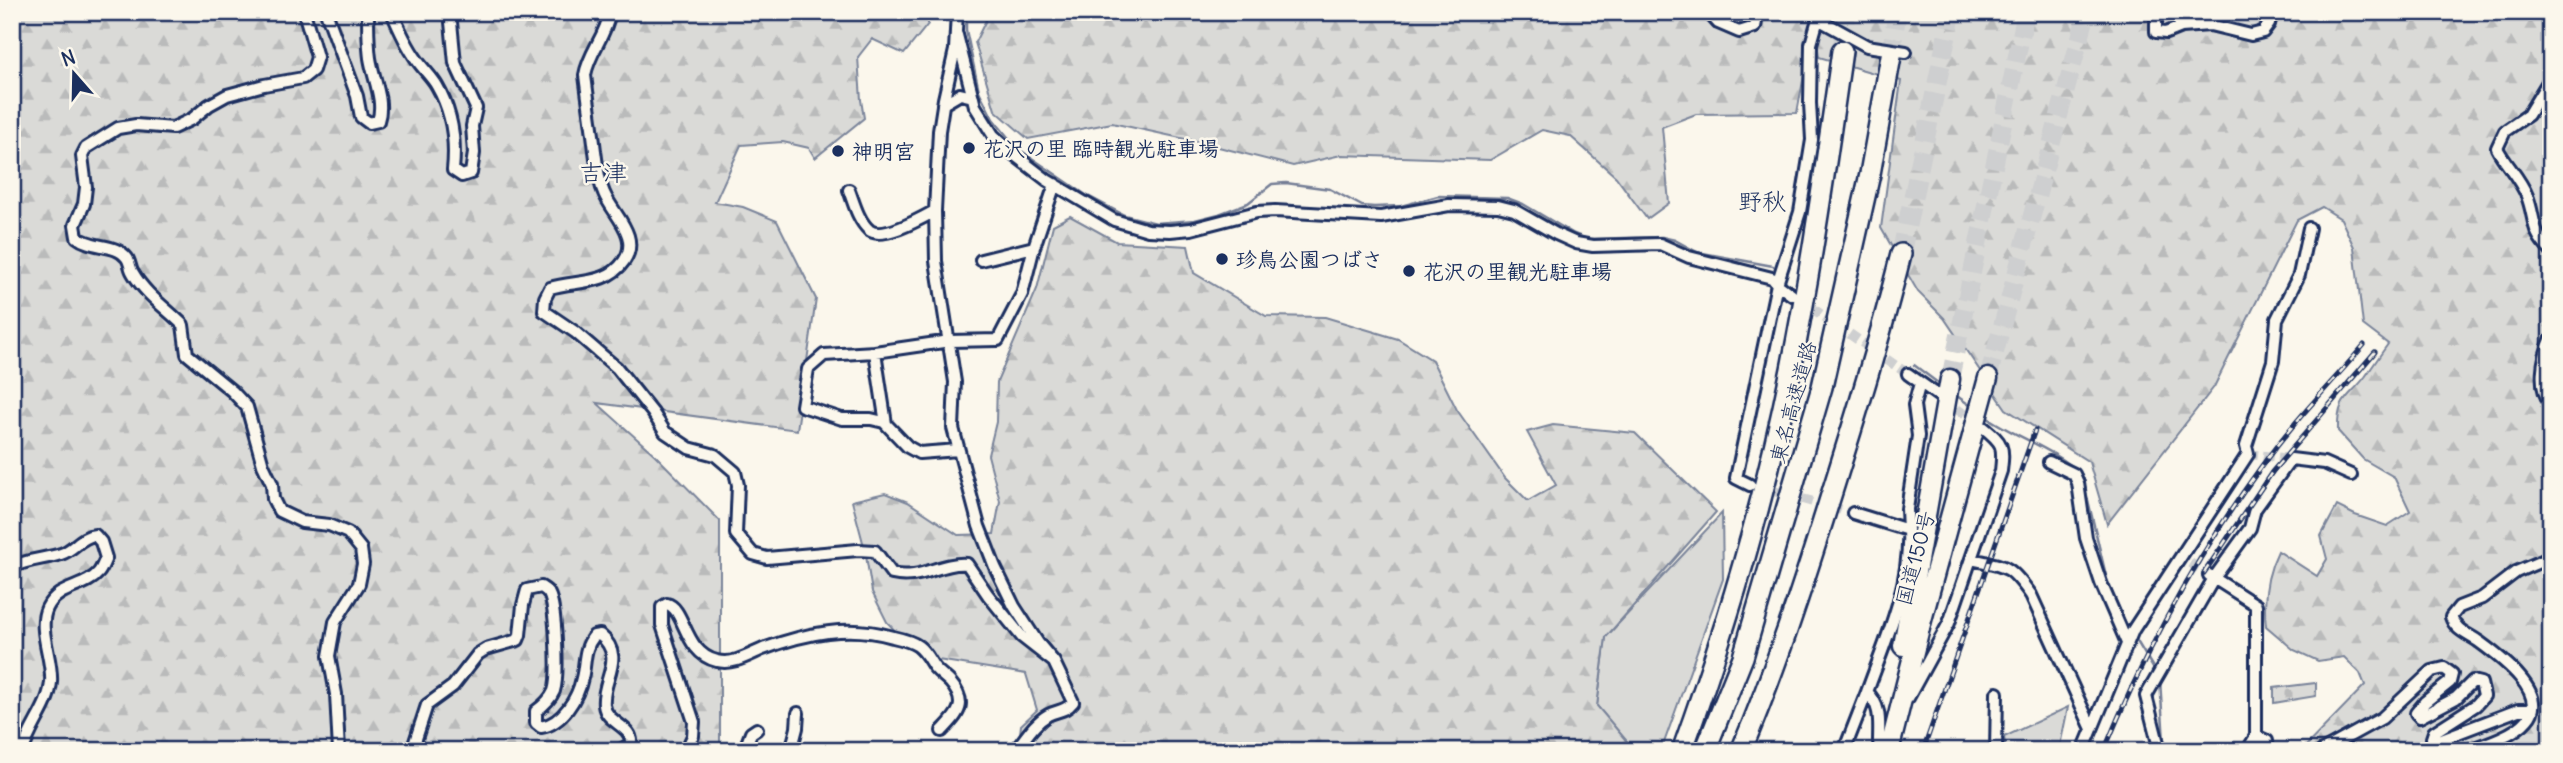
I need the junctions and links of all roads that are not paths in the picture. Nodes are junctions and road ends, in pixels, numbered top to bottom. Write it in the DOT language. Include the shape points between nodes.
graph roads {
  1 [pos="304,12"];
  2 [pos="326,12"];
  3 [pos="368,12"];
  4 [pos="392,12"];
  5 [pos="450,12"];
  6 [pos="610,12"];
  7 [pos="957,12"];
  8 [pos="1708,12"];
  9 [pos="1759,12"];
  10 [pos="2156,12"];
  11 [pos="2175,12"];
  12 [pos="2272,12"];
  13 [pos="1817,15"];
  14 [pos="2181,27"];
  15 [pos="957,35"];
  16 [pos="1842,51"];
  17 [pos="1898,54"];
  18 [pos="2551,77"];
  19 [pos="986,96"];
  20 [pos="973,98"];
  21 [pos="943,104"];
  22 [pos="1055,184"];
  23 [pos="849,190"];
  24 [pos="935,211"];
  25 [pos="2309,228"];
  26 [pos="1034,247"];
  27 [pos="2551,251"];
  28 [pos="1901,254"];
  29 [pos="981,260"];
  30 [pos="1777,284"];
  31 [pos="1792,295"];
  32 [pos="950,341"];
  33 [pos="2551,341"];
  34 [pos="875,352"];
  35 [pos="1908,374"];
  36 [pos="1988,378"];
  37 [pos="1950,379"];
  38 [pos="1920,383"];
  39 [pos="1939,396"];
  40 [pos="2551,404"];
  41 [pos="886,424"];
  42 [pos="1983,427"];
  43 [pos="958,450"];
  44 [pos="2049,462"];
  45 [pos="2351,475"];
  46 [pos="1750,485"];
  47 [pos="1853,513"];
  48 [pos="1908,530"];
  49 [pos="2551,557"];
  50 [pos="1971,559"];
  51 [pos="12,567"];
  52 [pos="2211,576"];
  53 [pos="2127,643"];
  54 [pos="1054,662"];
  55 [pos="1867,692"];
  56 [pos="1997,693"];
  57 [pos="2532,710"];
  58 [pos="798,713"];
  59 [pos="1897,718"];
  60 [pos="757,729"];
  61 [pos="2092,729"];
  62 [pos="942,731"];
  63 [pos="2256,736"];
  64 [pos="1881,748"];
  65 [pos="23,751"];
  66 [pos="339,751"];
  67 [pos="412,751"];
  68 [pos="619,751"];
  69 [pos="686,751"];
  70 [pos="744,751"];
  71 [pos="791,751"];
  72 [pos="1015,751"];
  73 [pos="1682,751"];
  74 [pos="1705,751"];
  75 [pos="1741,751"];
  76 [pos="1844,751"];
  77 [pos="1996,751"];
  78 [pos="2083,751"];
  79 [pos="2160,751"];
  80 [pos="2247,751"];
  81 [pos="2268,751"];
  82 [pos="2322,751"];
  83 [pos="2465,751"];
  1 -- 66 [label="street" via="317,57 313,70 303,78 227,95 173,128 118,128 86,148 82,156 85,204 75,225 77,237 86,244 114,248 127,257 132,273 183,325 187,354 247,407 279,511 348,533 361,549 359,584 335,622 329,656"];
  2 -- 3 [label="street" via="361,117 369,123 380,116"];
  4 -- 5 [label="street" via="444,103 455,147 453,170 462,176 471,173 476,108 455,63"];
  6 -- 54 [label="street" via="606,32 587,62 585,75 603,192 629,235 630,248 623,262 605,277 550,288 544,311 617,368 665,432 689,448 715,455 735,472 736,534 753,554 767,558 875,551 892,575 902,577 923,575 953,563 967,564 1021,637"];
  7 -- 15 [label="street"];
  8 -- 9 [label="street" via="1718,23 1740,32 1755,27"];
  10 -- 14 [label="street" via="2156,32"];
  11 -- 14 [label="street"];
  12 -- 14 [label="street" via="2263,32 2251,35 2210,25"];
  13 -- 17 [label="street" via="1867,46"];
  13 -- 30 [label="street" via="1811,44 1812,140 1800,212"];
  15 -- 20 [label="street"];
  15 -- 21 [label="street"];
  16 -- 73 [label="highway, 東名高速道路" via="1791,371 1755,523"];
  17 -- 74 [label="highway, 東名高速道路" via="1822,387 1742,657"];
  18 -- 27 [label="street" via="2528,115 2505,131 2497,148 2527,196 2539,240"];
  19 -- 20 [label="street"];
  20 -- 21 [label="street" via="960,94"];
  20 -- 22 [label="street" via="993,135"];
  21 -- 24 [label="street"];
  22 -- 26 [label="street"];
  22 -- 30 [label="street" via="1114,220 1148,230 1191,229 1257,212 1381,217 1449,205 1498,206 1576,243 1660,244 1689,257 1772,278"];
  23 -- 24 [label="street" via="865,225 877,233 898,229"];
  24 -- 32 [label="street" via="936,261"];
  25 -- 53 [label="street" via="2299,275 2277,319 2273,361 2246,446 2248,454 2185,560"];
  26 -- 29 [label="street"];
  26 -- 32 [label="street" via="1022,294 998,340"];
  28 -- 75 [label="highway" via="1875,358 1808,570"];
  30 -- 31 [label="street"];
  30 -- 46 [label="street" via="1736,478"];
  32 -- 34 [label="street"];
  32 -- 43 [label="street"];
  33 -- 40 [label="street" via="2543,381"];
  34 -- 41 [label="street"];
  34 -- 41 [label="street" via="824,355 808,369 802,406 842,419"];
  35 -- 38 [label="street"];
  36 -- 59 [label="highway, 国道150号"];
  37 -- 64 [label="highway, 国道150号" via="1906,634"];
  38 -- 39 [label="street"];
  38 -- 48 [label="street" via="1913,405 1918,436"];
  41 -- 43 [label="street" via="919,453"];
  42 -- 50 [label="street" via="2000,441 2003,452 2001,471"];
  43 -- 54 [label="street" via="995,567 1014,606"];
  44 -- 53 [label="street" via="2074,474 2078,483 2086,538"];
  45 -- 52 [label="street" via="2324,463 2291,459 2255,509 2250,528"];
  47 -- 48 [label="street"];
  48 -- 55 [label="street" via="1902,587"];
  49 -- 57 [label="street" via="2516,572 2482,598 2459,607 2451,618 2456,628 2514,668 2528,691"];
  50 -- 59 [label="street" via="1949,623"];
  50 -- 61 [label="street" via="2008,568 2031,595"];
  51 -- 65 [label="street" via="60,555 87,536 101,542 106,558 94,576 59,593 48,604 44,614 51,685"];
  52 -- 63 [label="street" via="2256,605"];
  52 -- 79 [label="street" via="2146,696"];
  53 -- 61 [label="street"];
  54 -- 72 [label="street" via="1073,702 1067,710 1049,715"];
  55 -- 64 [label="street" via="1878,708"];
  55 -- 76 [label="street"];
  56 -- 77 [label="street"];
  57 -- 82 [label="street" via="2518,710 2434,742 2434,732 2484,696 2482,683 2473,681 2456,698 2420,718 2416,713 2425,702 2450,682 2452,674 2444,668 2432,671 2382,718"];
  57 -- 83 [label="street" via="2528,720 2516,728"];
  58 -- 71 [label="street"];
  59 -- 64 [label="highway, 国道150号"];
  60 -- 70 [label="street"];
  61 -- 78 [label="street"];
  62 -- 69 [label="street" via="961,704 950,682 916,645 869,631 840,630 794,639 736,660 717,661 700,653 676,609 667,604 662,607 662,625 694,722 694,736"];
  63 -- 80 [label="street"];
  63 -- 81 [label="street" via="2266,741"];
  67 -- 68 [label="street" via="427,705 453,687 478,654 518,640 524,596 527,590 541,587 552,602 557,657 552,695 536,711 536,723 550,726 569,707 582,680 589,642 600,635 607,641 612,660 604,708 609,719 631,738 631,744"];
}
